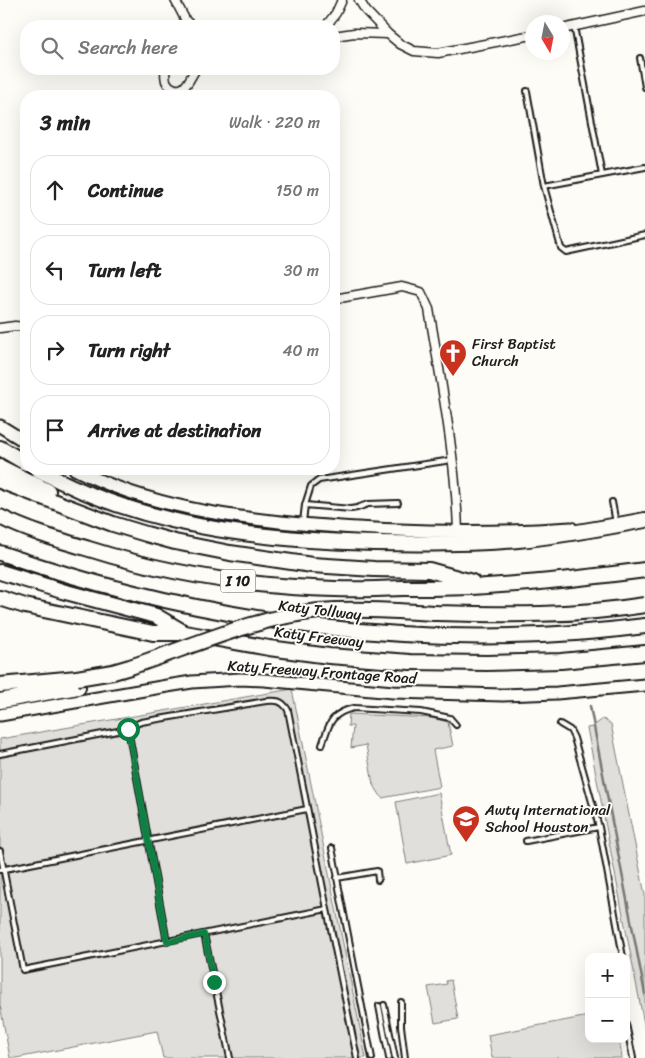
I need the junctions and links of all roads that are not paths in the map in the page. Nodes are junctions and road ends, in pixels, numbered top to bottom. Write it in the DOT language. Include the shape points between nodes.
graph roads {
  1 [pos="175,0"];
  2 [pos="342,0"];
  3 [pos="359,0"];
  4 [pos="645,11"];
  5 [pos="185,20"];
  6 [pos="331,20"];
  7 [pos="574,26"];
  8 [pos="570,27"];
  9 [pos="388,34"];
  10 [pos="340,35"];
  11 [pos="525,35"];
  12 [pos="640,58"];
  13 [pos="165,75"];
  14 [pos="190,75"];
  15 [pos="645,87"];
  16 [pos="527,91"];
  17 [pos="645,167"];
  18 [pos="602,175"];
  19 [pos="544,186"];
  20 [pos="645,235"];
  21 [pos="340,298"];
  22 [pos="20,326"];
  23 [pos="0,328"];
  24 [pos="0,426"];
  25 [pos="20,438"];
  26 [pos="0,448"];
  27 [pos="20,460"];
  28 [pos="452,460"];
  29 [pos="0,467"];
  30 [pos="48,475"];
  31 [pos="87,475"];
  32 [pos="0,481"];
  33 [pos="612,502"];
  34 [pos="398,503"];
  35 [pos="305,505"];
  36 [pos="0,517"];
  37 [pos="645,520"];
  38 [pos="616,522"];
  39 [pos="113,524"];
  40 [pos="303,524"];
  41 [pos="458,532"];
  42 [pos="0,553"];
  43 [pos="645,570"];
  44 [pos="0,572"];
  45 [pos="486,586"];
  46 [pos="0,598"];
  47 [pos="645,606"];
  48 [pos="645,614"];
  49 [pos="645,626"];
  50 [pos="185,633"];
  51 [pos="645,653"];
  52 [pos="77,683"];
  53 [pos="0,685"];
  54 [pos="645,686"];
  55 [pos="0,701"];
  56 [pos="0,715"];
  57 [pos="560,724"];
  58 [pos="456,725"];
  59 [pos="128,729"];
  60 [pos="322,744"];
  61 [pos="0,754"];
  62 [pos="308,809"];
  63 [pos="599,827"];
  64 [pos="526,840"];
  65 [pos="148,841"];
  66 [pos="332,848"];
  67 [pos="0,851"];
  68 [pos="2,870"];
  69 [pos="338,878"];
  70 [pos="378,880"];
  71 [pos="327,909"];
  72 [pos="204,934"];
  73 [pos="167,942"];
  74 [pos="622,953"];
  75 [pos="401,1002"];
  76 [pos="630,1043"];
  77 [pos="230,1058"];
  78 [pos="357,1058"];
  79 [pos="372,1058"];
  80 [pos="389,1058"];
  81 [pos="395,1058"];
  82 [pos="405,1058"];
  83 [pos="633,1058"];
  1 -- 5 [label="street"];
  2 -- 6 [label="street"];
  3 -- 9 [label="street"];
  4 -- 7 [label="street"];
  7 -- 8 [label="street"];
  7 -- 18 [label="lane"];
  9 -- 10 [label="street"];
  9 -- 11 [label="street" via="414,51 438,53"];
  12 -- 15 [label="lane"];
  13 -- 14 [label="street" via="171,87 177,89 184,87"];
  16 -- 19 [label="lane"];
  17 -- 18 [label="lane"];
  18 -- 19 [label="lane"];
  19 -- 20 [label="lane" via="562,248 566,252"];
  21 -- 28 [label="street" via="402,287 421,292 429,309"];
  22 -- 23 [label="street"];
  24 -- 25 [label="main road"];
  26 -- 27 [label="highway"];
  28 -- 35 [label="lane" via="320,480 311,486"];
  28 -- 41 [label="street"];
  29 -- 39 [label="highway"];
  30 -- 37 [label="highway" via="92,495 142,512 188,524 260,536 442,544 526,539"];
  31 -- 40 [label="main road" via="180,507"];
  32 -- 39 [label="highway"];
  33 -- 38 [label="lane"];
  34 -- 35 [label="lane" via="368,504 351,509"];
  35 -- 40 [label="lane"];
  36 -- 45 [label="highway, I 10" via="106,555 222,580 336,589"];
  37 -- 38 [label="main road"];
  38 -- 41 [label="main road" via="566,528"];
  39 -- 45 [label="highway" via="175,542 248,556 312,565 429,570"];
  40 -- 41 [label="main road"];
  42 -- 49 [label="highway, Katy Tollway" via="105,587 233,614 332,629 501,636"];
  43 -- 45 [label="highway, I 10"];
  44 -- 50 [label="highway, Katy Freeway" via="156,616"];
  46 -- 50 [label="highway" via="152,633"];
  47 -- 52 [label="highway, bridge" via="529,615 361,610 304,613 258,624"];
  48 -- 52 [label="highway" via="577,622 520,624 362,619 312,621 268,630 129,676"];
  50 -- 51 [label="highway, Katy Freeway" via="329,656 410,662 524,663"];
  52 -- 53 [label="highway"];
  52 -- 55 [label="highway"];
  54 -- 56 [label="main road, Katy Freeway Frontage Road" via="557,693 449,694 232,680 192,682"];
  57 -- 63 [label="lane" via="570,730 574,738"];
  58 -- 60 [label="lane" via="450,718 422,712 354,708 332,719"];
  59 -- 61 [label="lane"];
  59 -- 62 [label="lane" via="151,721 280,701 288,710"];
  59 -- 65 [label="lane"];
  62 -- 65 [label="lane"];
  62 -- 71 [label="lane"];
  63 -- 64 [label="lane"];
  63 -- 74 [label="lane"];
  65 -- 68 [label="lane"];
  65 -- 73 [label="lane"];
  66 -- 69 [label="lane"];
  67 -- 68 [label="lane"];
  68 -- 73 [label="lane" via="23,970"];
  69 -- 70 [label="lane" via="377,871"];
  69 -- 79 [label="lane"];
  71 -- 72 [label="lane"];
  71 -- 78 [label="lane"];
  72 -- 73 [label="lane"];
  72 -- 77 [label="lane"];
  75 -- 82 [label="lane"];
  76 -- 83 [label="lane"];
  80 -- 81 [label="lane" via="382,1005"];
}
